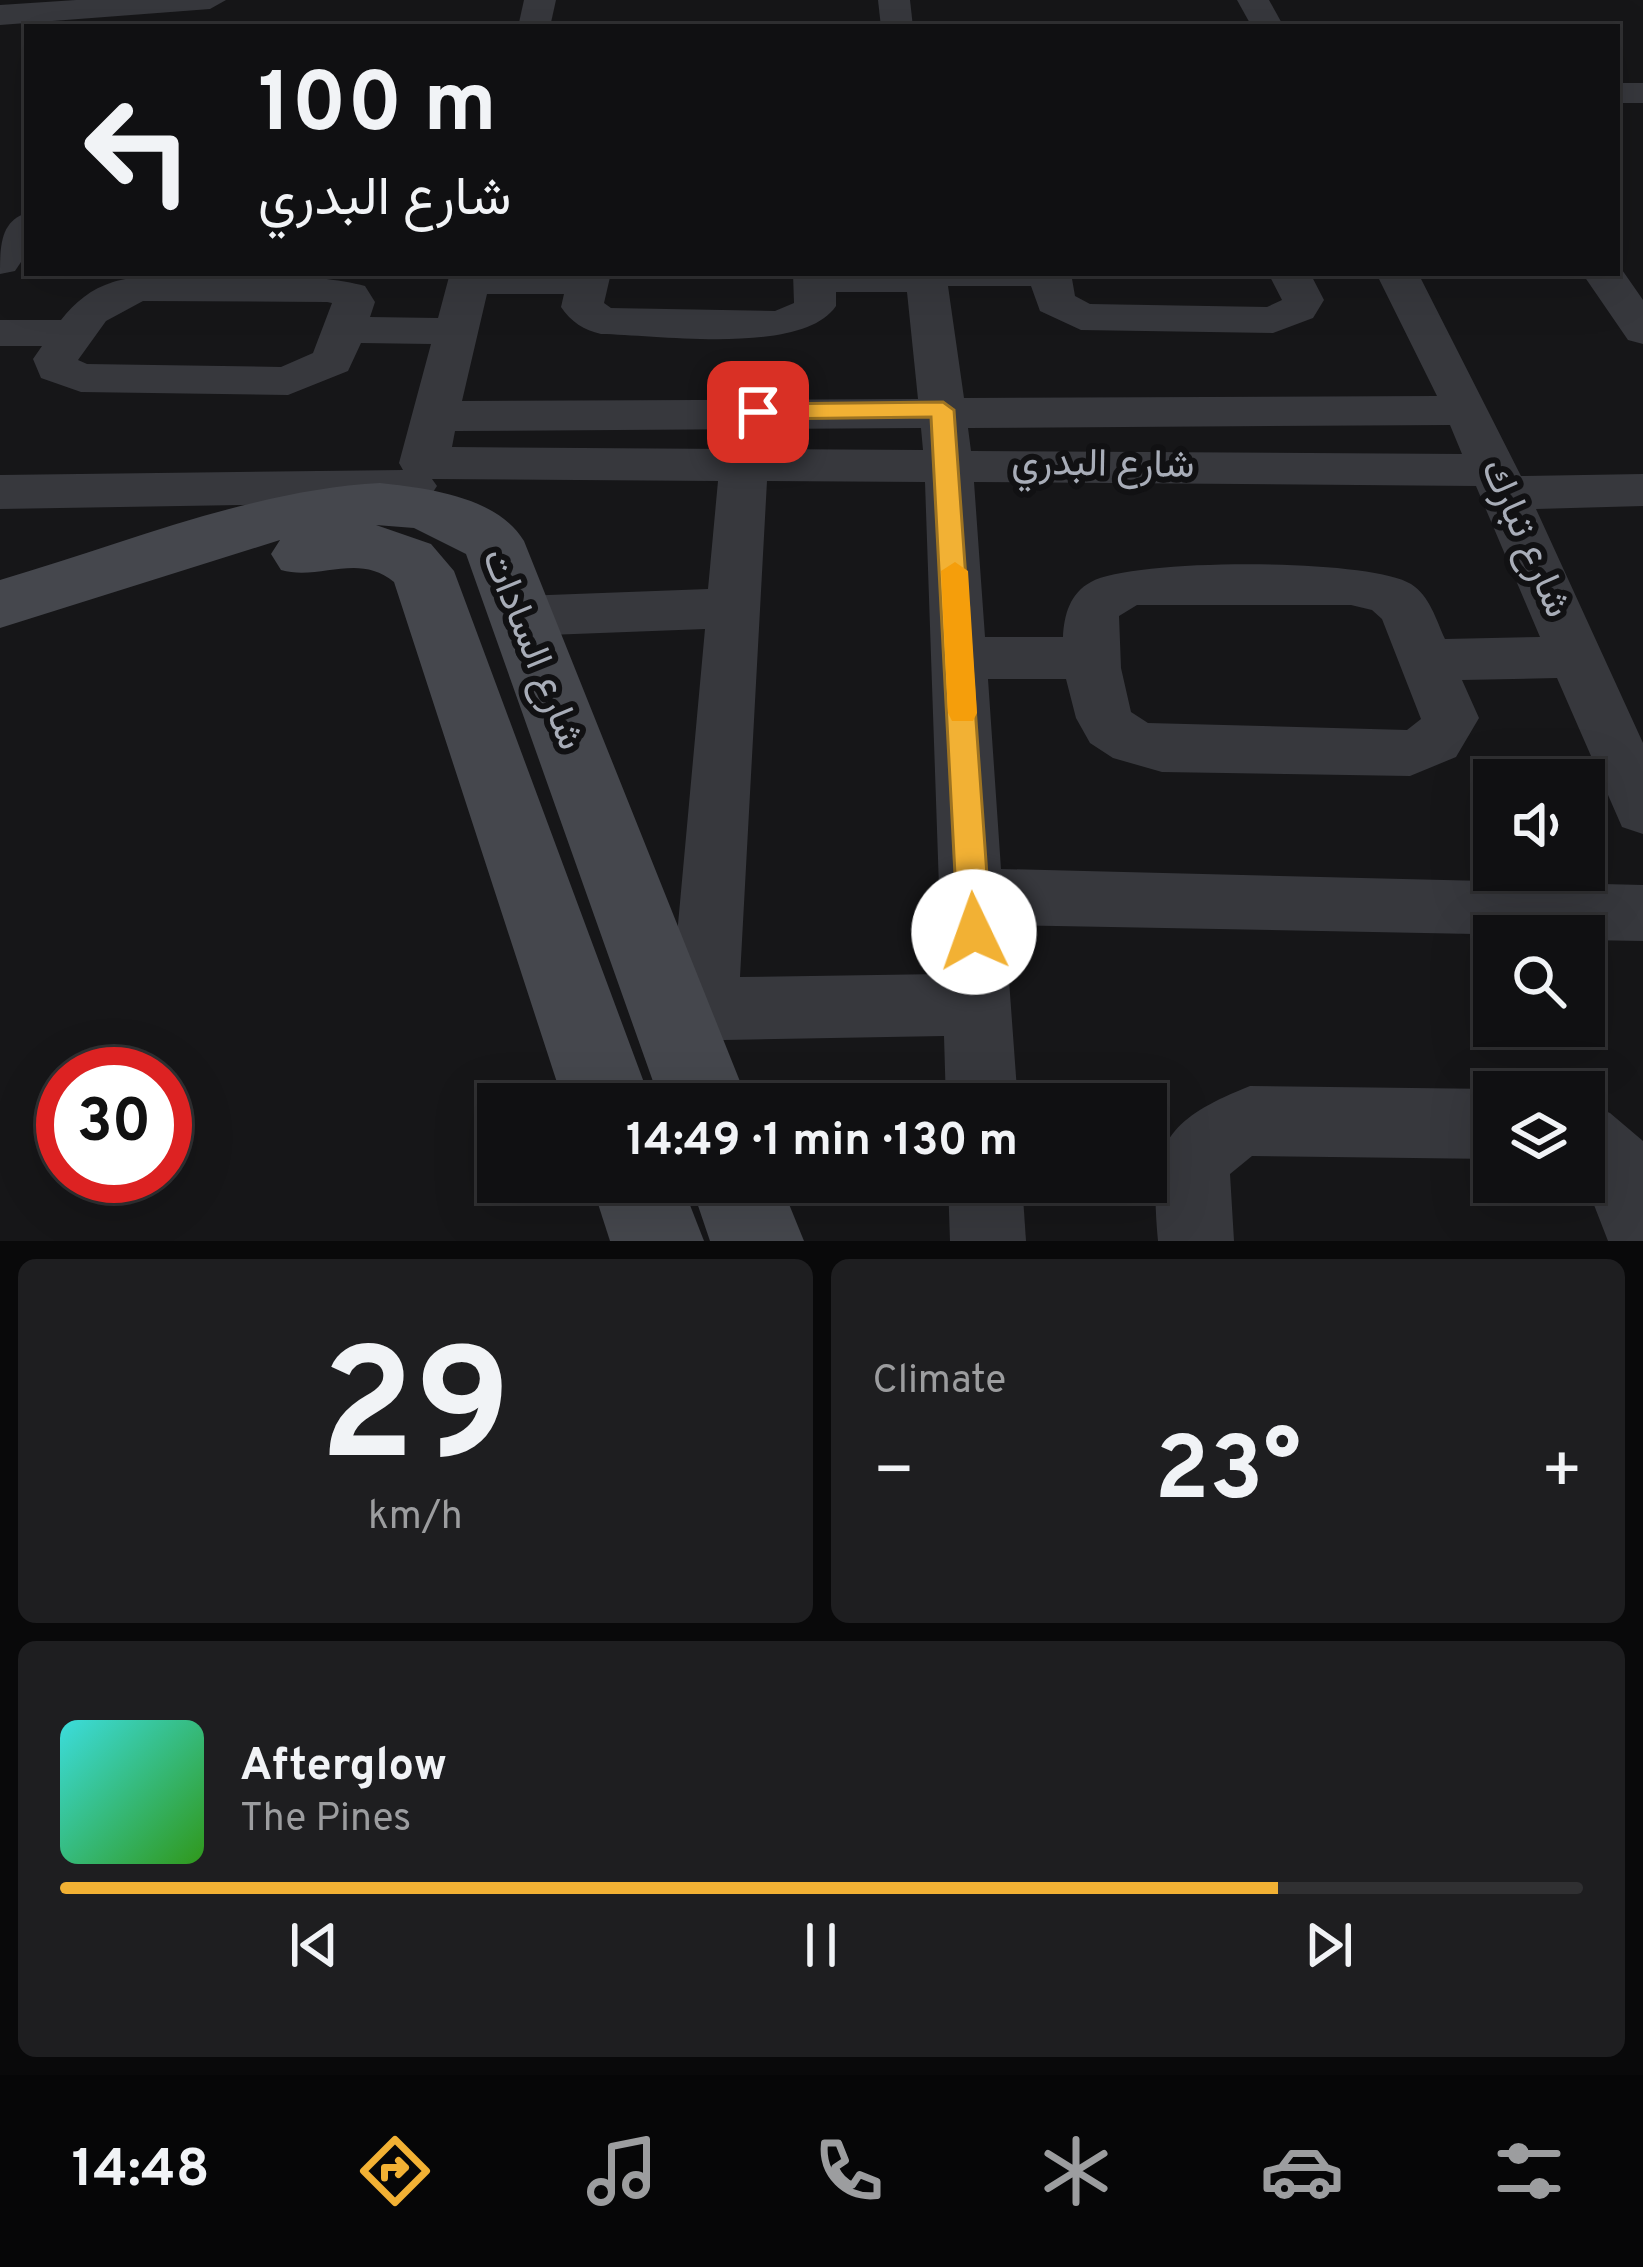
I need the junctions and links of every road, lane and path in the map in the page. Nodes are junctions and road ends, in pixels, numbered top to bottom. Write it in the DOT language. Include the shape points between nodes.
graph roads {
  1 [pos="210,0"];
  2 [pos="113,8"];
  3 [pos="0,15"];
  4 [pos="24,229"];
  5 [pos="0,262"];
  6 [pos="814,276"];
  7 [pos="928,276"];
  8 [pos="1051,276"];
  9 [pos="1291,276"];
  10 [pos="1398,276"];
  11 [pos="1605,276"];
  12 [pos="470,277"];
  13 [pos="590,277"];
  14 [pos="344,330"];
  15 [pos="456,331"];
  16 [pos="1643,331"];
  17 [pos="0,333"];
  18 [pos="73,333"];
  19 [pos="943,410"];
  20 [pos="1467,410"];
  21 [pos="436,416"];
  22 [pos="744,461"];
  23 [pos="949,465"];
  24 [pos="1499,482"];
  25 [pos="417,484"];
  26 [pos="1643,490"];
  27 [pos="0,492"];
  28 [pos="0,604"];
  29 [pos="733,608"];
  30 [pos="522,616"];
  31 [pos="0,643"];
  32 [pos="1576,657"];
  33 [pos="960,658"];
  34 [pos="1093,658"];
  35 [pos="1426,660"];
  36 [pos="1624,726"];
  37 [pos="1643,809"];
  38 [pos="973,896"];
  39 [pos="1643,913"];
  40 [pos="977,1004"];
  41 [pos="686,1010"];
  42 [pos="601,1083"];
  43 [pos="701,1083"];
  44 [pos="981,1083"];
  45 [pos="1473,1124"];
  46 [pos="1605,1156"];
  47 [pos="643,1203"];
  48 [pos="743,1203"];
  49 [pos="986,1203"];
  50 [pos="1643,1233"];
  51 [pos="657,1241"];
  52 [pos="757,1241"];
  53 [pos="988,1241"];
  54 [pos="1196,1241"];
  1 -- 2 [label="street"];
  2 -- 3 [label="street"];
  4 -- 5 [label="street"];
  6 -- 13 [label="street" via="815,306 780,324 601,321 582,307"];
  7 -- 19 [label="street"];
  8 -- 9 [label="street" via="1055,302 1081,317 1273,320 1303,300"];
  10 -- 20 [label="street, شارع تبارك"];
  11 -- 16 [label="street"];
  12 -- 13 [label="street"];
  12 -- 15 [label="street"];
  14 -- 15 [label="street"];
  14 -- 18 [label="street" via="354,302 341,291 143,288 106,297"];
  14 -- 18 [label="street" via="332,362 288,381 81,378 57,368 55,358"];
  15 -- 21 [label="street"];
  17 -- 18 [label="street"];
  19 -- 20 [label="street, شارع البدري"];
  19 -- 21 [label="street, شارع البدري"];
  19 -- 23 [label="street"];
  20 -- 24 [label="street, شارع تبارك"];
  21 -- 25 [label="street"];
  22 -- 23 [label="street, شارع البدري"];
  22 -- 25 [label="street, شارع البدري"];
  22 -- 29 [label="street"];
  23 -- 24 [label="street, شارع البدري"];
  23 -- 33 [label="street"];
  24 -- 26 [label="street, شارع البدري"];
  24 -- 32 [label="street, شارع تبارك"];
  25 -- 27 [label="street, شارع البدري"];
  25 -- 28 [label="street, شارع السادات"];
  25 -- 30 [label="street, شارع السادات" via="493,541"];
  29 -- 30 [label="street"];
  29 -- 41 [label="street"];
  30 -- 41 [label="street, شارع السادات"];
  31 -- 42 [label="street, شارع السادات" via="338,544 403,553 422,571"];
  32 -- 35 [label="street"];
  32 -- 36 [label="street, شارع تبارك"];
  33 -- 34 [label="street"];
  33 -- 38 [label="street"];
  34 -- 35 [label="street" via="1089,620 1113,592 1351,586 1390,596 1405,609"];
  34 -- 35 [label="street" via="1100,715 1137,744 1410,753 1445,734 1450,718"];
  36 -- 37 [label="street, شارع تبارك"];
  38 -- 39 [label="street"];
  38 -- 40 [label="street"];
  40 -- 41 [label="street"];
  40 -- 44 [label="street"];
  41 -- 43 [label="street, شارع السادات"];
  45 -- 54 [label="street" via="1250,1121 1220,1131 1198,1152 1190,1184"];
  46 -- 50 [label="street" via="1617,1167"];
  47 -- 51 [label="street"];
  48 -- 52 [label="street"];
  49 -- 53 [label="street"];
}
